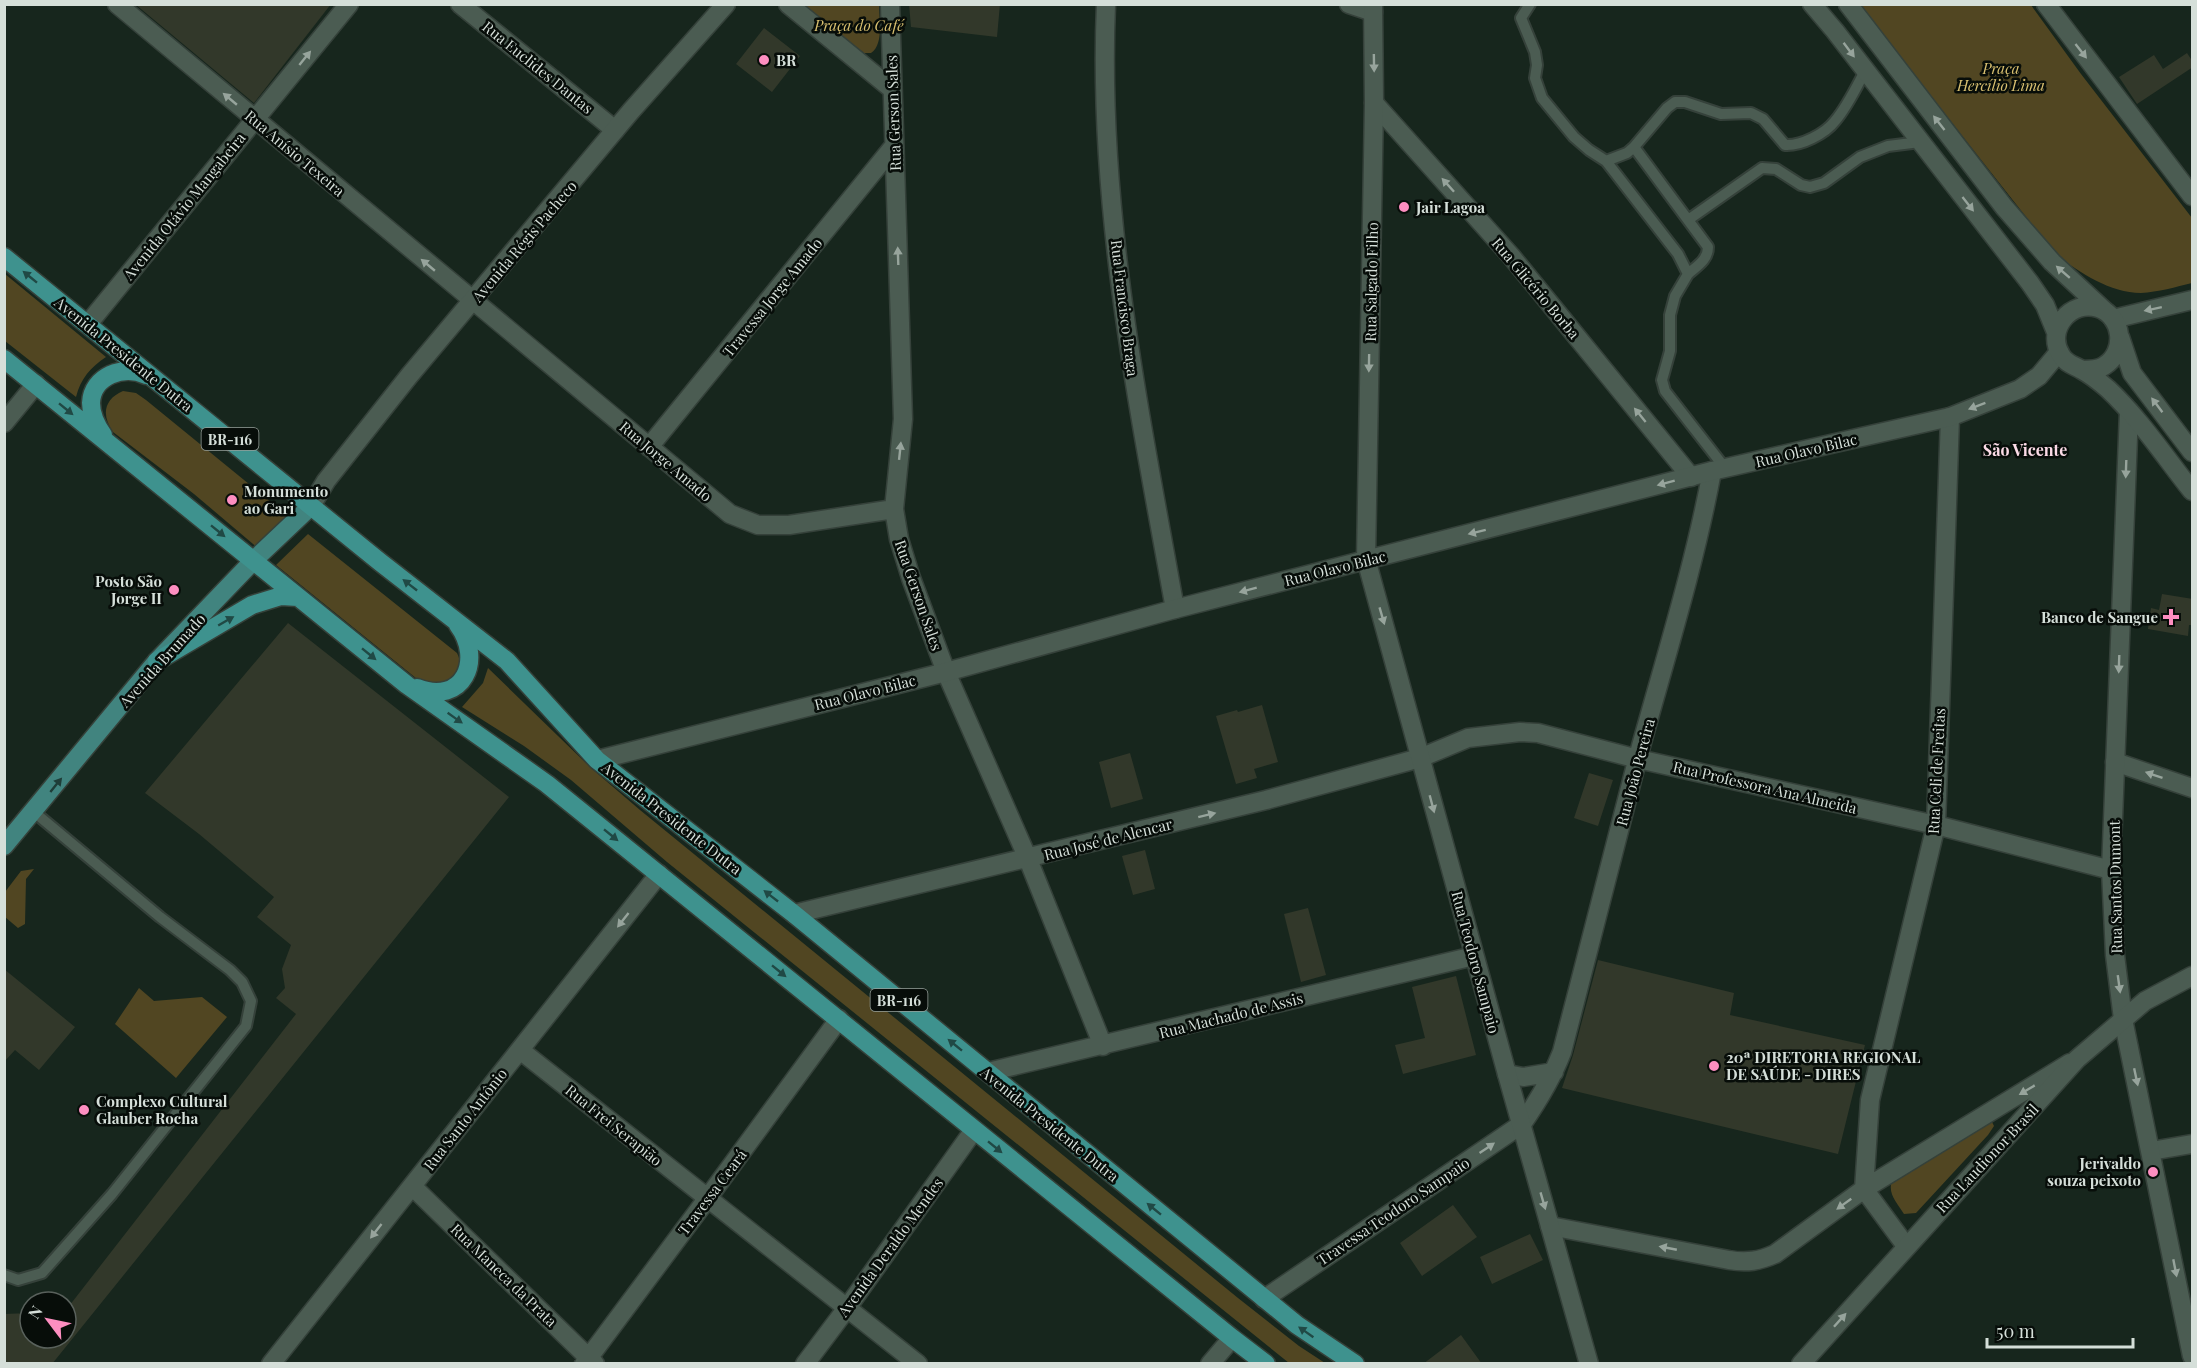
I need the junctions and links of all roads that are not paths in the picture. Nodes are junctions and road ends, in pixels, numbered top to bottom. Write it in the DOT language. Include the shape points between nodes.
graph roads {
  1 [pos="117,4"];
  2 [pos="349,4"];
  3 [pos="460,4"];
  4 [pos="726,4"];
  5 [pos="788,4"];
  6 [pos="890,4"];
  7 [pos="1106,4"];
  8 [pos="1349,4"];
  9 [pos="1530,4"];
  10 [pos="1812,4"];
  11 [pos="1848,4"];
  12 [pos="2046,4"];
  13 [pos="1373,8"];
  14 [pos="1865,71"];
  15 [pos="892,89"];
  16 [pos="1374,103"];
  17 [pos="255,120"];
  18 [pos="615,130"];
  19 [pos="1920,142"];
  20 [pos="894,146"];
  21 [pos="1634,147"];
  22 [pos="1606,161"];
  23 [pos="2193,196"];
  24 [pos="1688,220"];
  25 [pos="4,257"];
  26 [pos="1688,274"];
  27 [pos="2193,300"];
  28 [pos="473,302"];
  29 [pos="2110,315"];
  30 [pos="88,324"];
  31 [pos="2056,332"];
  32 [pos="2120,337"];
  33 [pos="2059,352"];
  34 [pos="4,359"];
  35 [pos="2082,370"];
  36 [pos="156,379"];
  37 [pos="36,384"];
  38 [pos="2128,411"];
  39 [pos="1950,417"];
  40 [pos="4,423"];
  41 [pos="108,443"];
  42 [pos="649,447"];
  43 [pos="2193,452"];
  44 [pos="1718,470"];
  45 [pos="1691,477"];
  46 [pos="326,481"];
  47 [pos="2193,491"];
  48 [pos="311,506"];
  49 [pos="894,509"];
  50 [pos="1366,559"];
  51 [pos="254,561"];
  52 [pos="298,597"];
  53 [pos="1175,609"];
  54 [pos="456,621"];
  55 [pos="157,660"];
  56 [pos="946,672"];
  57 [pos="407,685"];
  58 [pos="1420,758"];
  59 [pos="1638,759"];
  60 [pos="597,760"];
  61 [pos="2115,762"];
  62 [pos="2193,788"];
  63 [pos="34,812"];
  64 [pos="1936,825"];
  65 [pos="4,846"];
  66 [pos="1028,859"];
  67 [pos="2111,870"];
  68 [pos="659,874"];
  69 [pos="794,914"];
  70 [pos="1474,956"];
  71 [pos="2193,976"];
  72 [pos="839,1019"];
  73 [pos="2124,1019"];
  74 [pos="1103,1046"];
  75 [pos="520,1050"];
  76 [pos="2077,1059"];
  77 [pos="987,1072"];
  78 [pos="1554,1072"];
  79 [pos="1507,1074"];
  80 [pos="1522,1124"];
  81 [pos="974,1130"];
  82 [pos="2193,1144"];
  83 [pos="2151,1151"];
  84 [pos="412,1186"];
  85 [pos="1864,1189"];
  86 [pos="707,1199"];
  87 [pos="1550,1226"];
  88 [pos="1906,1246"];
  89 [pos="4,1275"];
  90 [pos="1264,1299"];
  91 [pos="847,1308"];
  92 [pos="1232,1338"];
  93 [pos="2193,1356"];
  94 [pos="589,1361"];
  95 [pos="271,1364"];
  96 [pos="805,1364"];
  97 [pos="918,1364"];
  98 [pos="1210,1364"];
  99 [pos="1266,1364"];
  100 [pos="1355,1364"];
  101 [pos="1589,1364"];
  102 [pos="1802,1364"];
  17 -- 1 [label="street, Rua Anísio Texeira, one-way"];
  17 -- 2 [label="street, Avenida Otávio Mangabeira, one-way"];
  3 -- 18 [label="street, Rua Euclides Dantas"];
  4 -- 18 [label="street, Avenida Régis Pacheco"];
  5 -- 15 [label="street"];
  6 -- 15 [label="street, Rua Gerson Sales"];
  7 -- 53 [label="street, Rua Francisco Braga" via="1103,62 1107,164 1119,276"];
  8 -- 13 [label="street"];
  9 -- 22 [label="lane" via="1521,18 1535,52 1535,78 1542,98 1574,137"];
  10 -- 14 [label="street, one-way"];
  29 -- 11 [label="street, one-way" via="2052,262 2004,207"];
  12 -- 23 [label="street, one-way"];
  13 -- 16 [label="street, Rua Salgado Filho, one-way"];
  14 -- 19 [label="street"];
  14 -- 21 [label="lane" via="1834,123 1795,146 1785,145 1763,119 1751,113 1721,114 1675,102"];
  15 -- 20 [label="street, Rua Gerson Sales"];
  45 -- 16 [label="street, Rua Glicério Borba, one-way" via="1511,256"];
  16 -- 50 [label="street, Rua Salgado Filho, one-way"];
  28 -- 17 [label="street, Rua Anísio Texeira, one-way"];
  17 -- 30 [label="street, Avenida Otávio Mangabeira"];
  18 -- 28 [label="street, Avenida Régis Pacheco"];
  19 -- 24 [label="lane" via="1888,146 1860,157 1824,183 1810,188 1776,169 1762,168"];
  19 -- 31 [label="street, one-way" via="2046,305"];
  20 -- 42 [label="street, Travessa Jorge Amado"];
  49 -- 20 [label="street, Rua Gerson Sales, one-way" via="903,419"];
  21 -- 22 [label="lane"];
  21 -- 24 [label="lane"];
  22 -- 26 [label="lane" via="1678,254"];
  24 -- 26 [label="lane" via="1708,247 1708,254"];
  30 -- 25 [label="highway, Avenida Presidente Dutra / BR-116, one-way"];
  26 -- 44 [label="lane" via="1670,315 1670,351 1662,380 1665,391"];
  27 -- 29 [label="street, one-way"];
  28 -- 42 [label="street, Rua Jorge Amado"];
  28 -- 46 [label="street, Avenida Régis Pacheco"];
  29 -- 31 [label="street" via="2097,307 2076,308 2060,322"];
  29 -- 32 [label="street"];
  30 -- 36 [label="highway, Avenida Presidente Dutra / BR-116"];
  31 -- 33 [label="street"];
  32 -- 35 [label="street" via="2113,358 2104,366"];
  43 -- 32 [label="street, one-way" via="2132,373"];
  33 -- 35 [label="street" via="2073,367"];
  33 -- 39 [label="street, Rua Olavo Bilac, one-way" via="2039,376 2020,389"];
  34 -- 37 [label="highway"];
  35 -- 38 [label="street" via="2106,387"];
  36 -- 41 [label="highway" via="139,371 118,371 98,385 91,404 96,424"];
  36 -- 48 [label="highway, Avenida Presidente Dutra / BR-116"];
  37 -- 40 [label="street"];
  37 -- 41 [label="highway, one-way"];
  38 -- 47 [label="street"];
  38 -- 61 [label="street, Rua Santos Dumont, one-way"];
  39 -- 44 [label="street, Rua Olavo Bilac"];
  39 -- 64 [label="street, Rua Celi de Freitas"];
  41 -- 51 [label="highway, one-way"];
  42 -- 49 [label="street, Rua Jorge Amado" via="730,514 758,525 789,525"];
  44 -- 45 [label="street, Rua Olavo Bilac"];
  44 -- 59 [label="street, Rua João Pereira"];
  45 -- 50 [label="street, Rua Olavo Bilac, one-way"];
  46 -- 48 [label="street, Avenida Brumado"];
  48 -- 51 [label="main road, Avenida Brumado"];
  54 -- 48 [label="highway, Avenida Presidente Dutra / BR-116, one-way"];
  49 -- 56 [label="street, Rua Gerson Sales" via="911,578"];
  50 -- 53 [label="street, Rua Olavo Bilac, one-way"];
  50 -- 58 [label="street, Rua Teodoro Sampaio, one-way"];
  51 -- 52 [label="highway"];
  51 -- 55 [label="main road, Avenida Brumado"];
  55 -- 52 [label="highway, one-way" via="252,605 281,596"];
  52 -- 57 [label="highway, one-way"];
  53 -- 56 [label="street, Rua Olavo Bilac"];
  54 -- 57 [label="highway" via="465,634 470,653 470,664 462,681 438,694"];
  54 -- 60 [label="highway, Avenida Presidente Dutra / BR-116" via="507,662"];
  63 -- 55 [label="main road, Avenida Brumado, one-way"];
  56 -- 60 [label="street, Rua Olavo Bilac"];
  56 -- 66 [label="street, Rua Gerson Sales"];
  57 -- 68 [label="highway, one-way" via="547,784"];
  58 -- 59 [label="street, Rua Professora Ana Almeida" via="1468,738 1520,732 1538,733"];
  66 -- 58 [label="street, Rua José de Alencar, one-way"];
  58 -- 70 [label="street, Rua Teodoro Sampaio, one-way"];
  59 -- 64 [label="street, Rua Professora Ana Almeida"];
  59 -- 78 [label="street, Rua João Pereira"];
  69 -- 60 [label="highway, Avenida Presidente Dutra / BR-116, one-way"];
  62 -- 61 [label="street, one-way"];
  61 -- 67 [label="street, Rua Santos Dumont"];
  63 -- 65 [label="main road, Avenida Brumado"];
  63 -- 89 [label="lane" via="230,970 242,982 251,1001 246,1026 112,1194 42,1274 18,1280"];
  64 -- 67 [label="street, Rua Professora Ana Almeida"];
  64 -- 85 [label="street, Rua Celi de Freitas" via="1870,1100"];
  66 -- 69 [label="street, Rua José de Alencar"];
  66 -- 74 [label="street, Rua Gerson Sales"];
  67 -- 73 [label="street, Rua Santos Dumont, one-way" via="2115,955"];
  68 -- 72 [label="highway, one-way"];
  68 -- 75 [label="street, Rua Santo Antônio, one-way"];
  77 -- 69 [label="highway, Avenida Presidente Dutra / BR-116, one-way"];
  70 -- 74 [label="street, Rua Machado de Assis"];
  70 -- 79 [label="street, Rua Teodoro Sampaio"];
  71 -- 73 [label="street, Rua Laudionor Brasil" via="2145,1001"];
  72 -- 81 [label="highway"];
  72 -- 86 [label="street, Travessa Ceará"];
  73 -- 76 [label="street, Rua Laudionor Brasil"];
  73 -- 83 [label="street, Rua Santos Dumont, one-way"];
  74 -- 77 [label="street, Rua Machado de Assis"];
  75 -- 84 [label="street, Rua Santo Antônio"];
  75 -- 86 [label="street, Rua Frei Serapião"];
  76 -- 85 [label="street, one-way"];
  76 -- 88 [label="street, Rua Laudionor Brasil"];
  90 -- 77 [label="highway, Avenida Presidente Dutra / BR-116, one-way"];
  78 -- 79 [label="street" via="1523,1077"];
  78 -- 80 [label="street, Rua João Pereira"];
  79 -- 80 [label="street, Rua Teodoro Sampaio"];
  80 -- 87 [label="street, Rua Teodoro Sampaio, one-way"];
  90 -- 80 [label="street, Travessa Teodoro Sampaio, one-way"];
  81 -- 91 [label="street, Avenida Deraldo Mendes"];
  81 -- 92 [label="highway, one-way"];
  82 -- 83 [label="street"];
  83 -- 93 [label="street, Rua Santos Dumont, one-way"];
  84 -- 94 [label="street, Rua Maneca da Prata"];
  84 -- 95 [label="street, Rua Santo Antônio, one-way"];
  85 -- 87 [label="street, one-way" via="1775,1254 1746,1263"];
  85 -- 88 [label="street"];
  86 -- 91 [label="street, Rua Frei Serapião"];
  86 -- 94 [label="street, Travessa Ceará"];
  87 -- 101 [label="street, Rua Teodoro Sampaio"];
  102 -- 88 [label="street, Rua Laudionor Brasil, one-way"];
  100 -- 90 [label="highway, Avenida Presidente Dutra / BR-116, one-way"];
  91 -- 96 [label="street, Avenida Deraldo Mendes"];
  91 -- 97 [label="street, Rua Frei Serapião"];
  92 -- 98 [label="street"];
  92 -- 99 [label="highway"];
}
